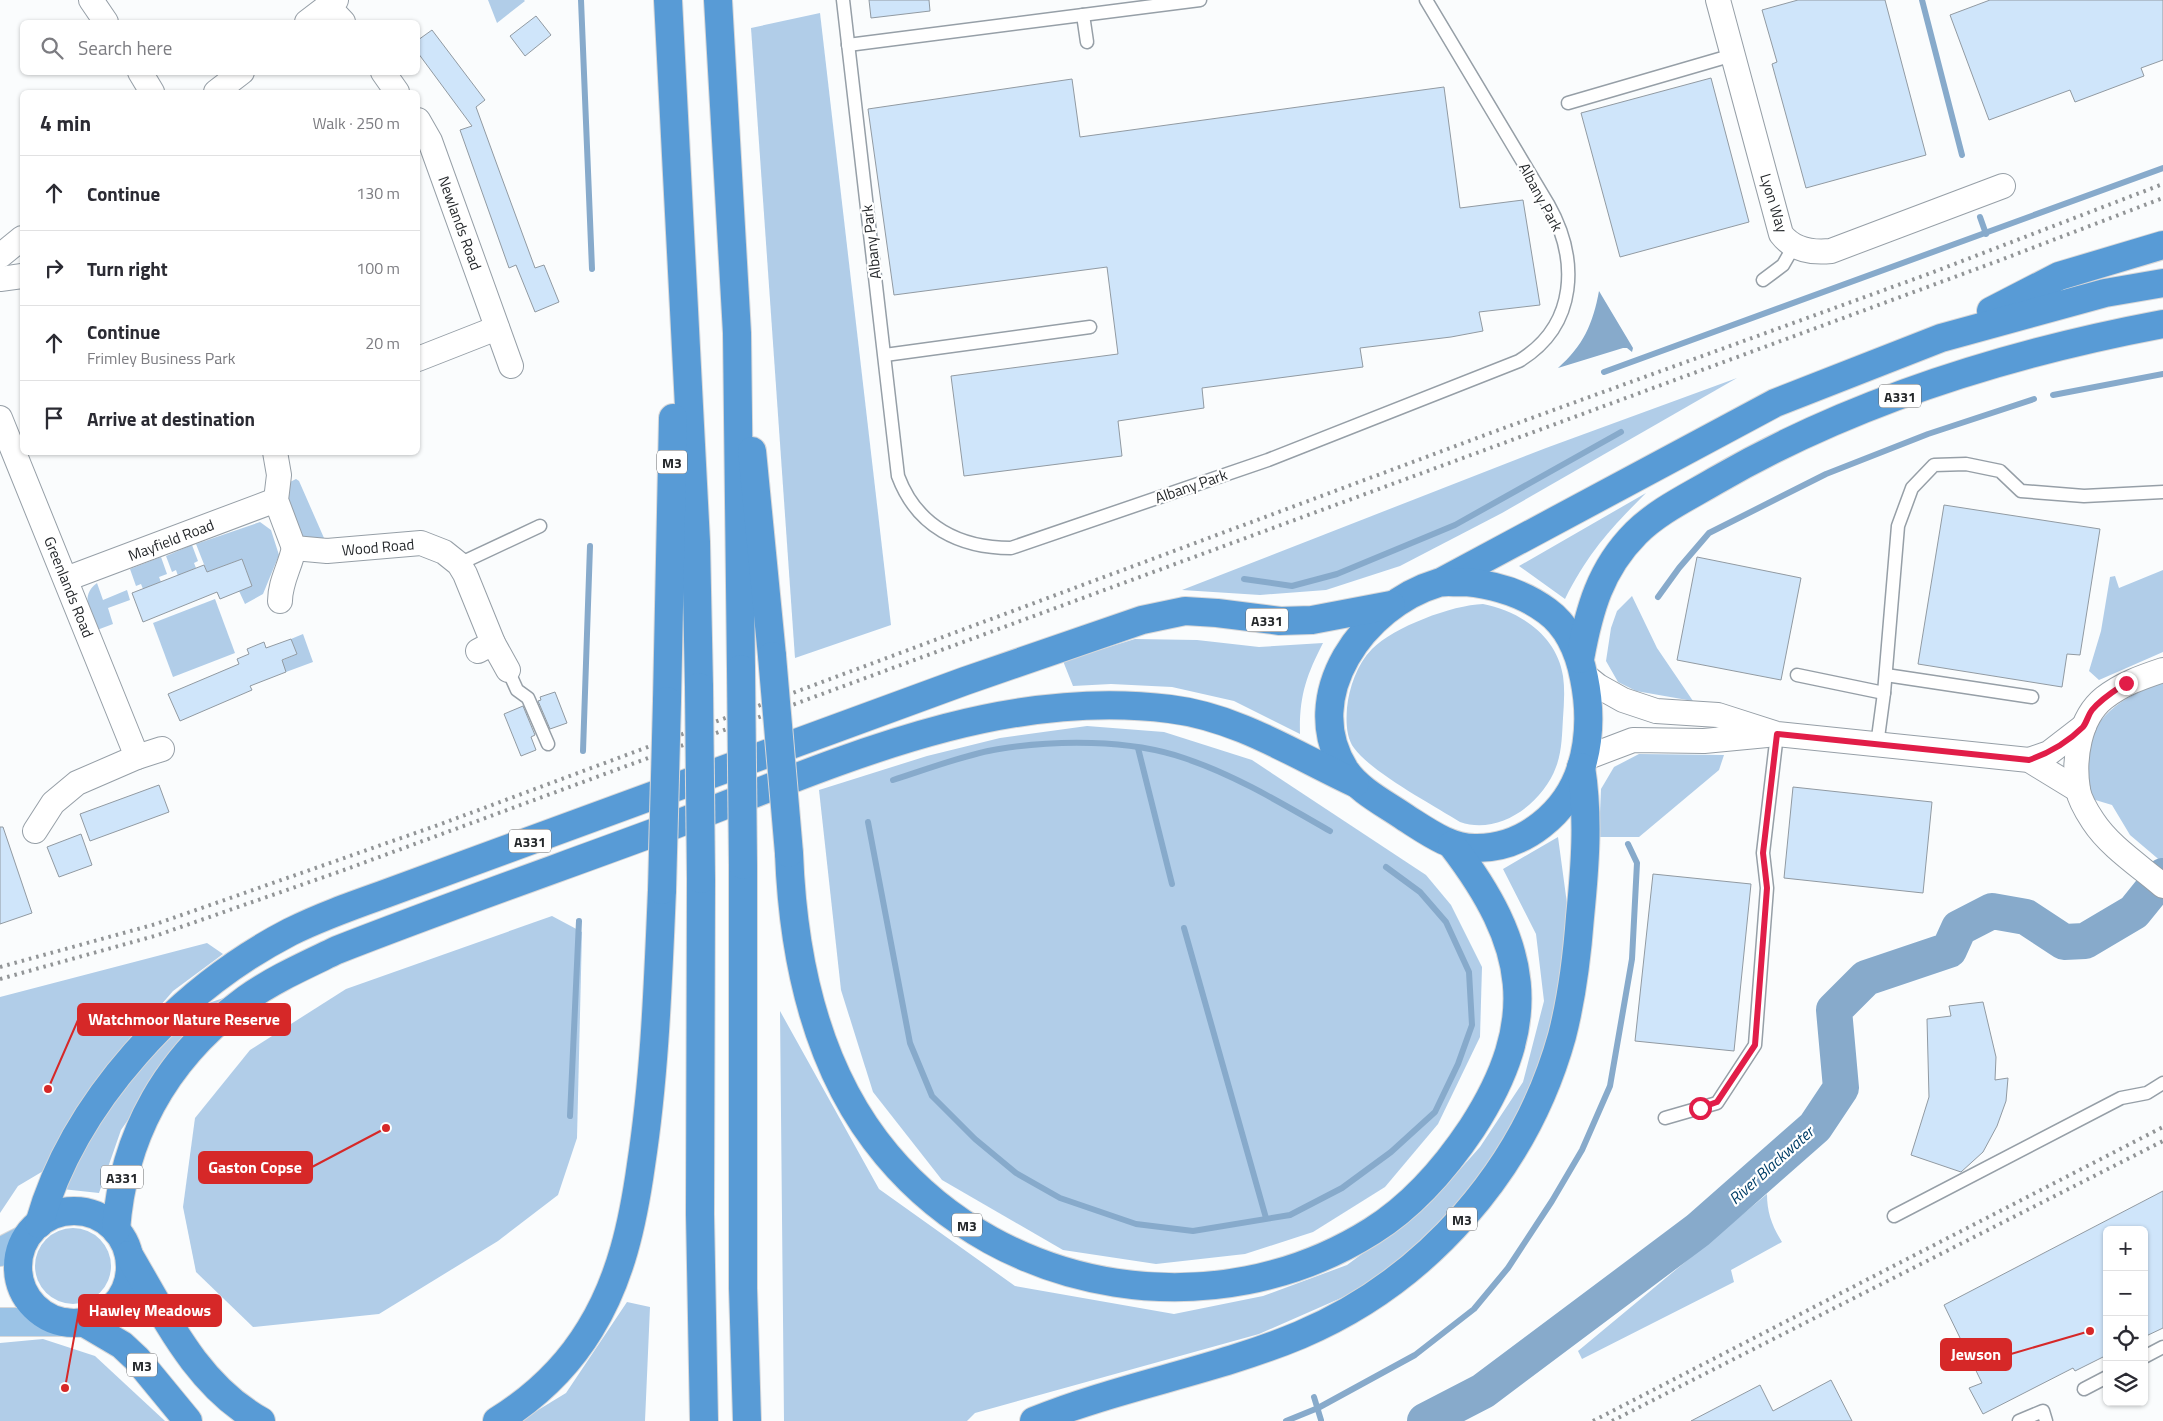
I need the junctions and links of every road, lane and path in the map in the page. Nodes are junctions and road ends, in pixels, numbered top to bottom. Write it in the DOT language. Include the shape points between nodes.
graph roads {
  1 [pos="92,0"];
  2 [pos="668,0"];
  3 [pos="718,0"];
  4 [pos="843,0"];
  5 [pos="1200,0"];
  6 [pos="1426,0"];
  7 [pos="1718,0"];
  8 [pos="336,9"];
  9 [pos="1083,16"];
  10 [pos="105,20"];
  11 [pos="311,20"];
  12 [pos="1087,42"];
  13 [pos="848,45"];
  14 [pos="1733,55"];
  15 [pos="142,75"];
  16 [pos="238,75"];
  17 [pos="385,75"];
  18 [pos="151,90"];
  19 [pos="219,90"];
  20 [pos="396,90"];
  21 [pos="1568,103"];
  22 [pos="420,124"];
  23 [pos="2003,186"];
  24 [pos="680,223"];
  25 [pos="20,240"];
  26 [pos="2163,245"];
  27 [pos="1794,246"];
  28 [pos="0,256"];
  29 [pos="20,276"];
  30 [pos="0,278"];
  31 [pos="1763,280"];
  32 [pos="2163,283"];
  33 [pos="2163,324"];
  34 [pos="1090,327"];
  35 [pos="497,328"];
  36 [pos="737,333"];
  37 [pos="1941,338"];
  38 [pos="885,355"];
  39 [pos="420,358"];
  40 [pos="511,366"];
  41 [pos="0,418"];
  42 [pos="276,455"];
  43 [pos="2163,492"];
  44 [pos="276,500"];
  45 [pos="540,526"];
  46 [pos="294,548"];
  47 [pos="459,564"];
  48 [pos="66,579"];
  49 [pos="1439,583"];
  50 [pos="1391,605"];
  51 [pos="278,608"];
  52 [pos="1582,666"];
  53 [pos="508,670"];
  54 [pos="2163,670"];
  55 [pos="1798,675"];
  56 [pos="1886,675"];
  57 [pos="1884,693"];
  58 [pos="2032,697"];
  59 [pos="2084,726"];
  60 [pos="1777,734"];
  61 [pos="548,744"];
  62 [pos="1878,745"];
  63 [pos="162,749"];
  64 [pos="137,757"];
  65 [pos="2029,760"];
  66 [pos="1582,763"];
  67 [pos="1354,783"];
  68 [pos="2078,790"];
  69 [pos="34,831"];
  70 [pos="1452,845"];
  71 [pos="2163,886"];
  72 [pos="2163,1083"];
  73 [pos="1665,1118"];
  74 [pos="1894,1216"];
  75 [pos="116,1230"];
  76 [pos="32,1231"];
  77 [pos="0,1252"];
  78 [pos="128,1255"];
  79 [pos="0,1322"];
  80 [pos="74,1322"];
  81 [pos="2163,1347"];
  82 [pos="2148,1355"];
  83 [pos="2103,1379"];
  84 [pos="2084,1389"];
  85 [pos="188,1421"];
  86 [pos="262,1421"];
  87 [pos="497,1421"];
  88 [pos="704,1421"];
  89 [pos="747,1421"];
  90 [pos="1034,1421"];
  91 [pos="2019,1421"];
  92 [pos="2046,1421"];
  1 -- 10 [label="street"];
  2 -- 24 [label="highway, M3"];
  3 -- 36 [label="highway, M3"];
  4 -- 13 [label="lane, Albany Park"];
  5 -- 9 [label="lane"];
  6 -- 38 [label="lane, Albany Park" via="1548,204 1563,240 1568,270 1567,299 1554,327 1533,353 1503,368 1268,460 1011,548 979,546 943,532 926,518 906,492 896,466"];
  7 -- 14 [label="street, Lyon Way"];
  8 -- 11 [label="street"];
  9 -- 12 [label="lane"];
  9 -- 13 [label="lane"];
  13 -- 38 [label="lane, Albany Park"];
  14 -- 21 [label="lane"];
  14 -- 27 [label="street, Lyon Way" via="1781,234"];
  15 -- 18 [label="street"];
  16 -- 19 [label="street"];
  17 -- 20 [label="street"];
  22 -- 35 [label="street, Newlands Road" via="433,150"];
  23 -- 27 [label="street, Lyon Way" via="1831,251 1815,252"];
  24 -- 87 [label="highway, M3, bridge" via="669,537 662,890 652,1084 634,1211 619,1268 601,1310 578,1348 535,1394"];
  24 -- 88 [label="highway, M3, bridge" via="696,542 699,687 700,1214"];
  25 -- 28 [label="street"];
  26 -- 37 [label="highway" via="2058,276"];
  27 -- 31 [label="lane" via="1782,265"];
  29 -- 30 [label="street"];
  32 -- 37 [label="highway, A331" via="2105,294"];
  33 -- 52 [label="highway, A331" via="2032,352 1897,396 1746,464 1655,517 1636,534 1605,575 1593,600"];
  34 -- 38 [label="lane"];
  35 -- 39 [label="street"];
  35 -- 40 [label="street, Newlands Road"];
  36 -- 70 [label="highway, M3, bridge" via="760,511 789,853 807,992 830,1064 847,1099 887,1156 930,1198 956,1218 1002,1247 1078,1276 1147,1288 1174,1289 1212,1286 1286,1270 1373,1230 1412,1199 1462,1143 1499,1079 1518,1019 1516,972 1508,938 1477,877"];
  36 -- 89 [label="highway, M3, bridge" via="743,1278"];
  37 -- 49 [label="highway, A331" via="1775,403"];
  41 -- 48 [label="street, Greenlands Road"];
  42 -- 44 [label="street"];
  43 -- 56 [label="lane" via="2084,496 2021,491 2000,471 1966,464 1934,465 1912,488 1898,526"];
  44 -- 46 [label="street"];
  44 -- 48 [label="street, Mayfield Road"];
  45 -- 47 [label="lane"];
  46 -- 47 [label="street, Wood Road" via="327,551 421,543 444,552"];
  46 -- 51 [label="street" via="280,589"];
  47 -- 53 [label="street" via="485,647"];
  48 -- 64 [label="street, Greenlands Road"];
  49 -- 50 [label="highway"];
  49 -- 52 [label="highway" via="1483,584 1518,594 1559,622"];
  50 -- 67 [label="highway" via="1352,646 1333,689 1332,738 1344,769"];
  50 -- 76 [label="highway, A331" via="1312,620 1280,622 1185,611 1135,622 382,895 291,932 257,951 197,994 172,1015 132,1059 104,1095 59,1168"];
  52 -- 60 [label="street" via="1598,686 1633,705 1656,711 1718,715"];
  52 -- 66 [label="highway" via="1589,716"];
  53 -- 61 [label="lane" via="517,690 528,698"];
  54 -- 59 [label="street" via="2126,683 2104,698 2090,712"];
  55 -- 57 [label="lane"];
  56 -- 57 [label="lane"];
  56 -- 58 [label="lane"];
  57 -- 62 [label="lane"];
  59 -- 65 [label="street" via="2049,753"];
  59 -- 68 [label="street" via="2080,741"];
  60 -- 62 [label="street"];
  60 -- 66 [label="street" via="1704,741 1633,740"];
  60 -- 73 [label="lane" via="1763,853 1767,888 1755,1045 1717,1102"];
  62 -- 65 [label="street"];
  63 -- 64 [label="street"];
  64 -- 69 [label="street" via="77,783 53,803"];
  65 -- 68 [label="street"];
  66 -- 70 [label="highway" via="1558,808 1522,839 1500,846"];
  66 -- 90 [label="highway, M3" via="1587,803 1582,900 1577,955 1562,1036 1548,1078 1522,1135 1471,1210 1415,1265 1330,1321 1260,1350 1094,1399"];
  67 -- 70 [label="highway"];
  67 -- 75 [label="highway, A331" via="1239,727 1196,713 1139,706 1036,709 949,727 834,764 337,950 294,970 258,992 188,1053 152,1103 125,1167 118,1198"];
  68 -- 71 [label="street" via="2094,823 2113,844"];
  72 -- 74 [label="lane" via="2147,1092 2120,1098"];
  75 -- 76 [label="highway" via="92,1214 79,1211 57,1214"];
  75 -- 78 [label="highway"];
  76 -- 77 [label="main road"];
  76 -- 80 [label="highway" via="18,1266 26,1296 49,1317"];
  78 -- 80 [label="highway" via="130,1270 120,1298 104,1314"];
  78 -- 86 [label="highway" via="187,1354 218,1386"];
  79 -- 80 [label="main road"];
  80 -- 85 [label="highway, M3" via="122,1346 137,1359"];
  81 -- 82 [label="lane"];
  83 -- 84 [label="lane"];
  91 -- 92 [label="lane" via="2043,1411"];
}
